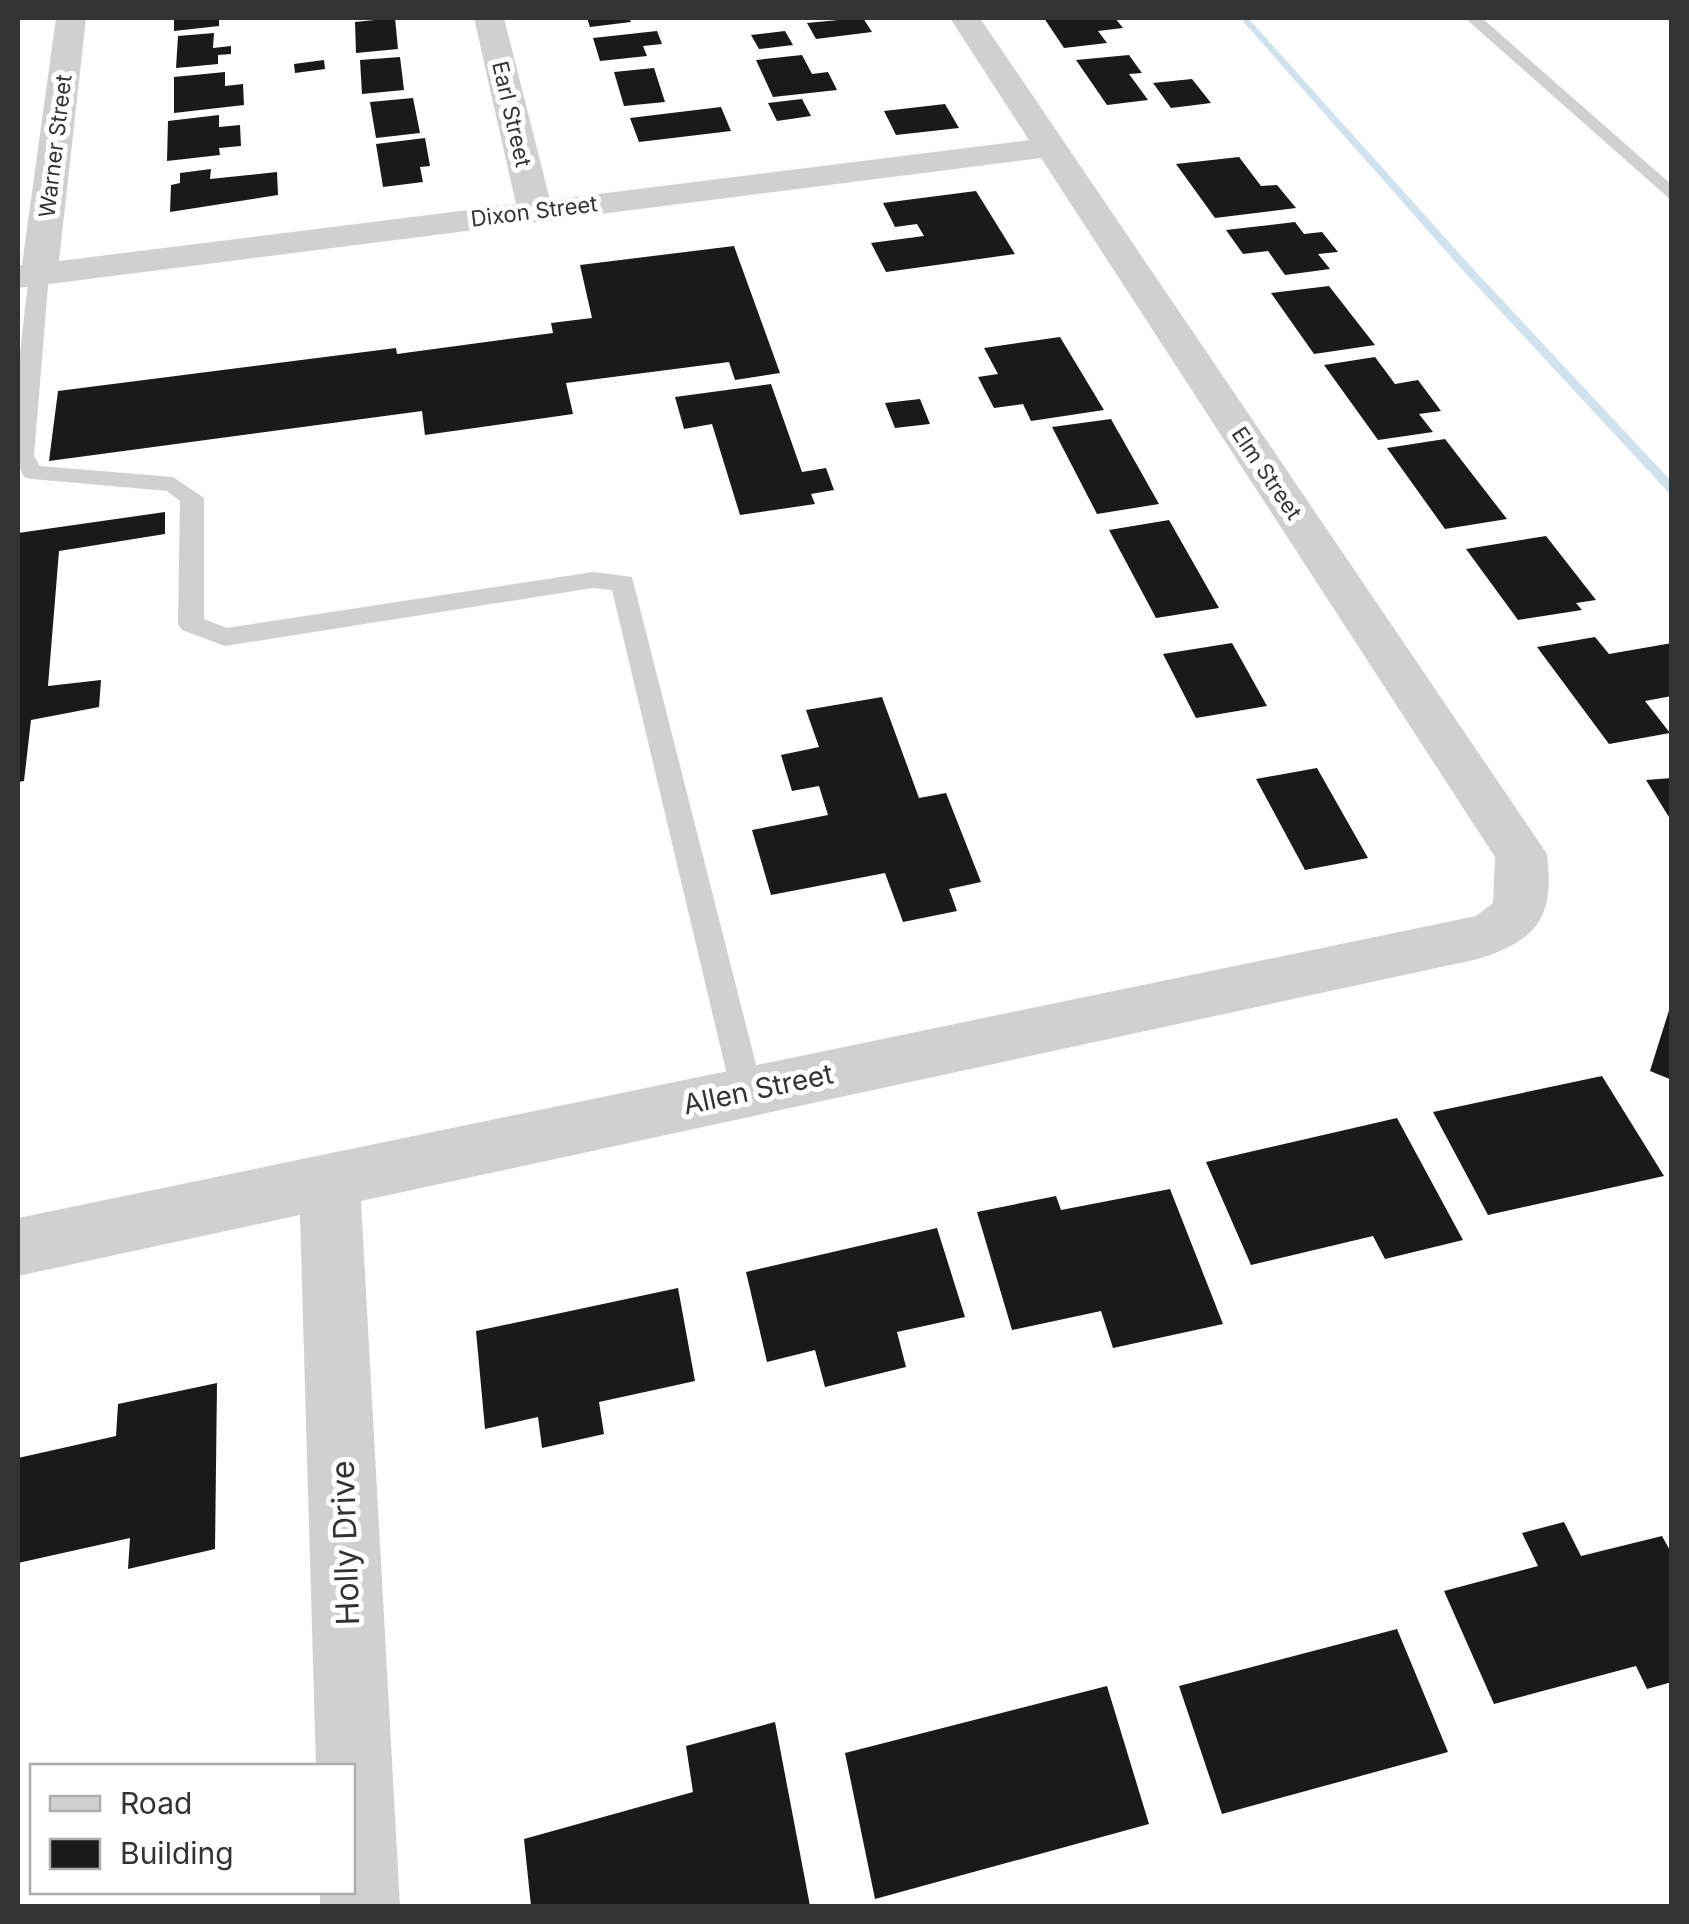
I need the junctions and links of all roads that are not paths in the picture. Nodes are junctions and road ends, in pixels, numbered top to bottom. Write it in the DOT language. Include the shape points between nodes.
graph roads {
  1 [pos="71,18"];
  2 [pos="489,18"];
  3 [pos="965,18"];
  4 [pos="1473,18"];
  5 [pos="1051,147"];
  6 [pos="1672,195"];
  7 [pos="535,211"];
  8 [pos="28,276"];
  9 [pos="25,478"];
  10 [pos="1498,933"];
  11 [pos="746,1092"];
  12 [pos="330,1180"];
  13 [pos="18,1247"];
  14 [pos="354,1764"];
  15 [pos="355,1785"];
  16 [pos="360,1906"];
  1 -- 8 [label="street, Warner Street"];
  2 -- 7 [label="street, Earl Street"];
  3 -- 5 [label="street, Elm Street"];
  4 -- 6 [label="lane"];
  5 -- 7 [label="street, Dixon Street"];
  5 -- 10 [label="street, Elm Street" via="1521,854 1522,898"];
  7 -- 8 [label="street, Dixon Street"];
  8 -- 9 [label="lane"];
  9 -- 11 [label="lane" via="173,484 192,498 191,624 226,637 593,580 624,583"];
  10 -- 11 [label="street, Allen Street"];
  11 -- 12 [label="street, Allen Street"];
  12 -- 13 [label="street, Allen Street"];
  12 -- 14 [label="street, Holly Drive"];
  15 -- 16 [label="street, Holly Drive"];
}
